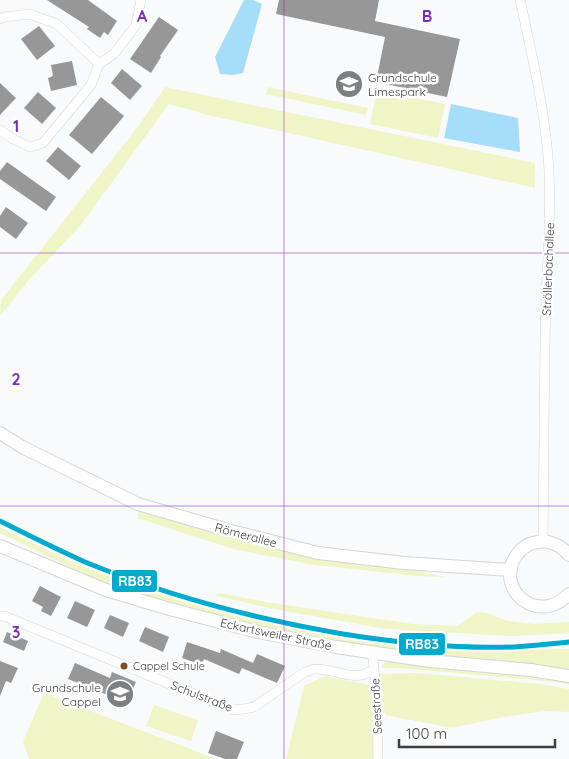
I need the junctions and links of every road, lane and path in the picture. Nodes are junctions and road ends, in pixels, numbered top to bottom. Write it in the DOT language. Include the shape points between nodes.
graph roads {
  1 [pos="141,0"];
  2 [pos="520,0"];
  3 [pos="0,19"];
  4 [pos="99,64"];
  5 [pos="0,130"];
  6 [pos="0,433"];
  7 [pos="543,541"];
  8 [pos="0,546"];
  9 [pos="569,555"];
  10 [pos="510,570"];
  11 [pos="569,594"];
  12 [pos="0,616"];
  13 [pos="374,652"];
  14 [pos="374,670"];
  15 [pos="566,675"];
  16 [pos="378,759"];
  1 -- 4 [label="street" via="136,25 114,54"];
  2 -- 7 [label="street, Ströllerbachallee" via="545,125 549,170"];
  3 -- 4 [label="street" via="29,14 57,24"];
  4 -- 5 [label="street" via="91,86 43,143 30,147"];
  6 -- 10 [label="street, Römerallee" via="138,504 231,531 318,553"];
  7 -- 9 [label="street" via="559,546"];
  7 -- 10 [label="street" via="519,552"];
  8 -- 13 [label="street, Eckartsweiler Straße" via="106,590 166,608 258,632"];
  10 -- 11 [label="street" via="515,591 531,605 553,606"];
  12 -- 14 [label="street, Schulstraße" via="233,710 254,706 314,669 355,676"];
  13 -- 14 [label="street, Seestraße"];
  13 -- 15 [label="street, Eckartsweiler Straße"];
  14 -- 16 [label="street, Seestraße"];
}
